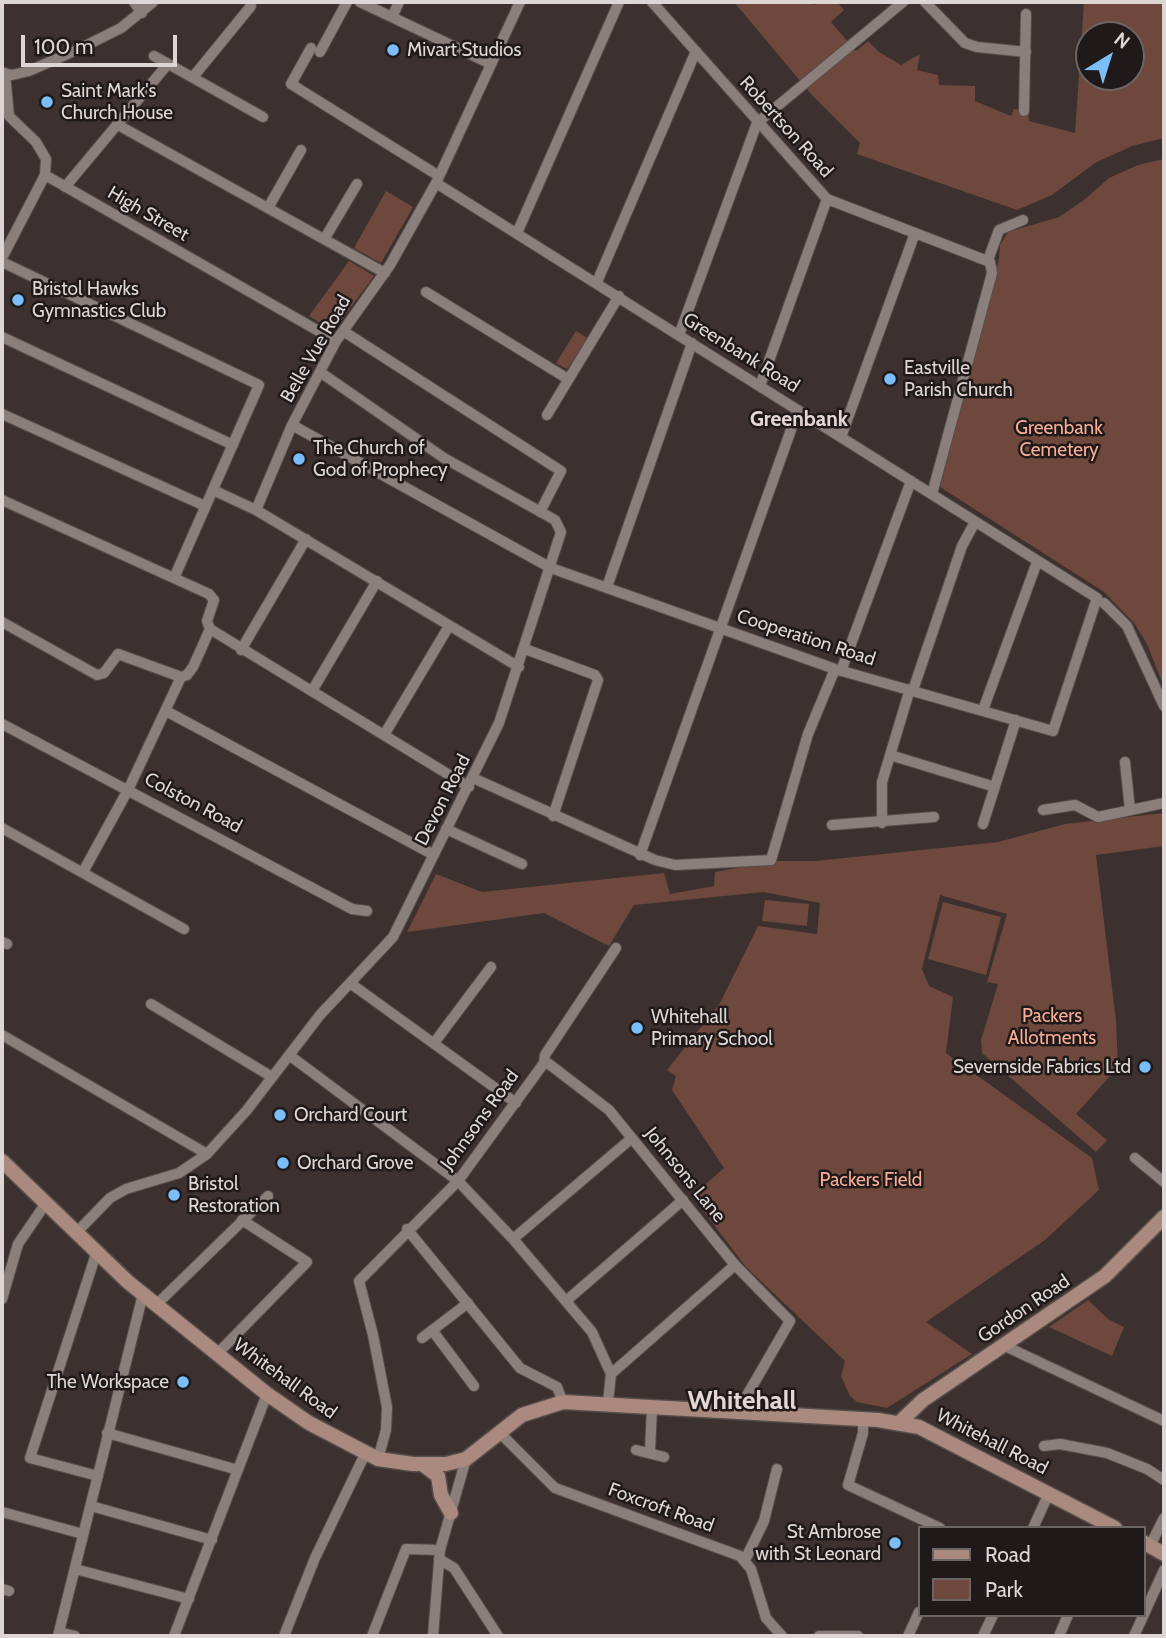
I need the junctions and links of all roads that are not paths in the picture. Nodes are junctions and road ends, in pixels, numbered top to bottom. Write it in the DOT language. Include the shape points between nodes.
graph roads {
  1 [pos="134,2"];
  2 [pos="153,2"];
  3 [pos="347,2"];
  4 [pos="360,2"];
  5 [pos="399,2"];
  6 [pos="520,2"];
  7 [pos="619,2"];
  8 [pos="652,2"];
  9 [pos="902,2"];
  10 [pos="925,2"];
  11 [pos="251,6"];
  12 [pos="142,13"];
  13 [pos="1026,14"];
  14 [pos="391,17"];
  15 [pos="696,51"];
  16 [pos="1026,52"];
  17 [pos="154,56"];
  18 [pos="491,64"];
  19 [pos="167,65"];
  20 [pos="4,73"];
  21 [pos="193,77"];
  22 [pos="1024,111"];
  23 [pos="263,117"];
  24 [pos="5,119"];
  25 [pos="757,123"];
  26 [pos="118,125"];
  27 [pos="301,150"];
  28 [pos="45,175"];
  29 [pos="438,180"];
  30 [pos="357,184"];
  31 [pos="65,187"];
  32 [pos="827,199"];
  33 [pos="268,208"];
  34 [pos="1023,220"];
  35 [pos="517,233"];
  36 [pos="915,233"];
  37 [pos="325,239"];
  38 [pos="2,260"];
  39 [pos="988,260"];
  40 [pos="385,273"];
  41 [pos="597,282"];
  42 [pos="426,292"];
  43 [pos="619,296"];
  44 [pos="343,331"];
  45 [pos="679,335"];
  46 [pos="2,337"];
  47 [pos="336,341"];
  48 [pos="692,343"];
  49 [pos="320,372"];
  50 [pos="568,379"];
  51 [pos="760,386"];
  52 [pos="798,410"];
  53 [pos="2,414"];
  54 [pos="547,415"];
  55 [pos="292,425"];
  56 [pos="841,437"];
  57 [pos="233,444"];
  58 [pos="911,481"];
  59 [pos="213,490"];
  60 [pos="932,494"];
  61 [pos="2,500"];
  62 [pos="205,506"];
  63 [pos="256,510"];
  64 [pos="540,512"];
  65 [pos="975,522"];
  66 [pos="306,539"];
  67 [pos="1037,562"];
  68 [pos="551,568"];
  69 [pos="174,578"];
  70 [pos="377,581"];
  71 [pos="607,587"];
  72 [pos="1101,601"];
  73 [pos="2,622"];
  74 [pos="449,626"];
  75 [pos="720,628"];
  76 [pos="210,629"];
  77 [pos="525,649"];
  78 [pos="241,650"];
  79 [pos="519,667"];
  80 [pos="838,670"];
  81 [pos="181,677"];
  82 [pos="911,689"];
  83 [pos="312,691"];
  84 [pos="1164,706"];
  85 [pos="983,710"];
  86 [pos="166,711"];
  87 [pos="1016,720"];
  88 [pos="2,724"];
  89 [pos="384,735"];
  90 [pos="890,755"];
  91 [pos="1125,762"];
  92 [pos="471,783"];
  93 [pos="995,787"];
  94 [pos="129,788"];
  95 [pos="1164,803"];
  96 [pos="1043,810"];
  97 [pos="1130,810"];
  98 [pos="553,816"];
  99 [pos="934,817"];
  100 [pos="882,823"];
  101 [pos="983,824"];
  102 [pos="832,825"];
  103 [pos="2,828"];
  104 [pos="446,828"];
  105 [pos="434,855"];
  106 [pos="640,855"];
  107 [pos="522,864"];
  108 [pos="83,872"];
  109 [pos="367,911"];
  110 [pos="184,929"];
  111 [pos="616,948"];
  112 [pos="491,967"];
  113 [pos="350,983"];
  114 [pos="151,1004"];
  115 [pos="2,1035"];
  116 [pos="434,1043"];
  117 [pos="289,1055"];
  118 [pos="544,1063"];
  119 [pos="272,1077"];
  120 [pos="516,1103"];
  121 [pos="632,1138"];
  122 [pos="207,1154"];
  123 [pos="1135,1158"];
  124 [pos="2,1161"];
  125 [pos="458,1181"];
  126 [pos="1164,1182"];
  127 [pos="268,1196"];
  128 [pos="683,1200"];
  129 [pos="46,1203"];
  130 [pos="1164,1217"];
  131 [pos="242,1220"];
  132 [pos="407,1229"];
  133 [pos="76,1233"];
  134 [pos="513,1239"];
  135 [pos="96,1254"];
  136 [pos="735,1265"];
  137 [pos="143,1294"];
  138 [pos="2,1299"];
  139 [pos="566,1301"];
  140 [pos="468,1303"];
  141 [pos="156,1305"];
  142 [pos="432,1330"];
  143 [pos="422,1338"];
  144 [pos="1005,1346"];
  145 [pos="217,1354"];
  146 [pos="611,1374"];
  147 [pos="474,1386"];
  148 [pos="267,1394"];
  149 [pos="563,1402"];
  150 [pos="608,1402"];
  151 [pos="652,1407"];
  152 [pos="745,1413"];
  153 [pos="863,1419"];
  154 [pos="1164,1421"];
  155 [pos="899,1423"];
  156 [pos="107,1433"];
  157 [pos="500,1433"];
  158 [pos="1044,1446"];
  159 [pos="636,1450"];
  160 [pos="649,1451"];
  161 [pos="372,1457"];
  162 [pos="664,1457"];
  163 [pos="466,1458"];
  164 [pos="422,1464"];
  165 [pos="777,1469"];
  166 [pos="238,1470"];
  167 [pos="98,1476"];
  168 [pos="1164,1480"];
  169 [pos="1049,1493"];
  170 [pos="91,1506"];
  171 [pos="2,1512"];
  172 [pos="451,1513"];
  173 [pos="1164,1518"];
  174 [pos="936,1526"];
  175 [pos="1034,1526"];
  176 [pos="1109,1526"];
  177 [pos="83,1534"];
  178 [pos="212,1540"];
  179 [pos="1147,1544"];
  180 [pos="1164,1554"];
  181 [pos="439,1555"];
  182 [pos="745,1560"];
  183 [pos="75,1569"];
  184 [pos="1164,1570"];
  185 [pos="189,1599"];
  186 [pos="1145,1612"];
  187 [pos="918,1614"];
  188 [pos="992,1617"];
  189 [pos="1067,1617"];
  190 [pos="1143,1617"];
  191 [pos="59,1634"];
  192 [pos="75,1636"];
  193 [pos="174,1636"];
  194 [pos="284,1636"];
  195 [pos="372,1636"];
  196 [pos="433,1636"];
  197 [pos="498,1636"];
  198 [pos="782,1636"];
  199 [pos="819,1636"];
  200 [pos="858,1636"];
  201 [pos="908,1636"];
  202 [pos="983,1636"];
  203 [pos="1059,1636"];
  204 [pos="1134,1636"];
  1 -- 12 [label="street"];
  2 -- 12 [label="street"];
  3 -- 29 [label="street, Greenbank Road" via="291,84"];
  4 -- 14 [label="street"];
  5 -- 14 [label="street"];
  6 -- 18 [label="street, Belle Vue Road"];
  7 -- 35 [label="street"];
  8 -- 15 [label="street, Robertson Road"];
  9 -- 25 [label="street"];
  10 -- 16 [label="street" via="965,43"];
  11 -- 21 [label="street"];
  12 -- 20 [label="street" via="121,28 29,71"];
  13 -- 16 [label="street"];
  14 -- 18 [label="street"];
  15 -- 25 [label="street, Robertson Road"];
  15 -- 41 [label="street"];
  16 -- 22 [label="street"];
  17 -- 19 [label="street"];
  18 -- 29 [label="street, Belle Vue Road"];
  19 -- 21 [label="street"];
  19 -- 26 [label="street"];
  20 -- 24 [label="street"];
  21 -- 23 [label="street"];
  24 -- 28 [label="street" via="36,142 46,159"];
  25 -- 32 [label="street, Robertson Road"];
  25 -- 45 [label="street"];
  26 -- 31 [label="street"];
  26 -- 33 [label="street"];
  27 -- 33 [label="street"];
  28 -- 31 [label="street, High Street"];
  28 -- 38 [label="street"];
  29 -- 35 [label="street, Greenbank Road"];
  29 -- 40 [label="street, Belle Vue Road"];
  30 -- 37 [label="street"];
  31 -- 47 [label="street, High Street"];
  32 -- 36 [label="street, Robertson Road"];
  32 -- 51 [label="street"];
  33 -- 37 [label="street"];
  34 -- 39 [label="street" via="1000,228"];
  35 -- 41 [label="street, Greenbank Road"];
  36 -- 39 [label="street, Robertson Road"];
  36 -- 56 [label="street"];
  37 -- 40 [label="street"];
  38 -- 57 [label="street" via="259,385"];
  39 -- 60 [label="street" via="992,273"];
  40 -- 44 [label="street, Belle Vue Road"];
  41 -- 43 [label="street, Greenbank Road"];
  42 -- 50 [label="street"];
  43 -- 45 [label="street, Greenbank Road"];
  43 -- 50 [label="street"];
  44 -- 47 [label="street, Belle Vue Road"];
  44 -- 64 [label="street" via="561,471"];
  45 -- 48 [label="street, Greenbank Road"];
  46 -- 57 [label="street"];
  47 -- 49 [label="street, Belle Vue Road"];
  48 -- 51 [label="street, Greenbank Road"];
  48 -- 71 [label="street"];
  49 -- 55 [label="street, Belle Vue Road"];
  49 -- 64 [label="street, Devon Road" via="444,458"];
  50 -- 54 [label="street"];
  51 -- 52 [label="street, Greenbank Road"];
  52 -- 56 [label="street, Greenbank Road"];
  52 -- 75 [label="street"];
  53 -- 62 [label="street"];
  55 -- 63 [label="street, Belle Vue Road"];
  55 -- 68 [label="street, Cooperation Road"];
  56 -- 58 [label="street, Greenbank Road"];
  57 -- 59 [label="street"];
  58 -- 60 [label="street, Greenbank Road"];
  58 -- 80 [label="street"];
  59 -- 62 [label="street"];
  59 -- 63 [label="street"];
  60 -- 65 [label="street, Greenbank Road"];
  61 -- 69 [label="street"];
  62 -- 69 [label="street"];
  63 -- 66 [label="street"];
  64 -- 68 [label="street, Devon Road" via="562,529"];
  65 -- 67 [label="street, Greenbank Road"];
  65 -- 82 [label="street" via="962,546"];
  66 -- 70 [label="street"];
  66 -- 78 [label="street"];
  67 -- 72 [label="street, Greenbank Road"];
  67 -- 85 [label="street"];
  68 -- 71 [label="street, Cooperation Road"];
  68 -- 77 [label="street, Devon Road"];
  69 -- 76 [label="street" via="212,597"];
  70 -- 74 [label="street"];
  70 -- 83 [label="street"];
  71 -- 75 [label="street, Cooperation Road"];
  72 -- 84 [label="street, Greenbank Road" via="1127,626"];
  72 -- 87 [label="street, Cooperation Road" via="1053,731"];
  73 -- 81 [label="street" via="97,675 120,654"];
  74 -- 79 [label="street"];
  74 -- 89 [label="street"];
  75 -- 80 [label="street, Cooperation Road"];
  75 -- 106 [label="street"];
  76 -- 78 [label="street"];
  76 -- 81 [label="street" via="193,667"];
  77 -- 79 [label="street, Devon Road"];
  77 -- 98 [label="street" via="598,680"];
  78 -- 83 [label="street"];
  79 -- 92 [label="street, Devon Road"];
  80 -- 82 [label="street, Cooperation Road"];
  80 -- 106 [label="street" via="808,734 771,860 675,865"];
  81 -- 86 [label="street"];
  82 -- 85 [label="street, Cooperation Road"];
  82 -- 90 [label="street"];
  83 -- 89 [label="street"];
  85 -- 87 [label="street, Cooperation Road"];
  86 -- 94 [label="street"];
  86 -- 105 [label="street"];
  87 -- 93 [label="street"];
  88 -- 94 [label="street, Colston Road"];
  89 -- 92 [label="street"];
  90 -- 93 [label="street"];
  90 -- 100 [label="street" via="881,789"];
  91 -- 97 [label="street"];
  92 -- 98 [label="street"];
  92 -- 104 [label="street, Devon Road"];
  93 -- 101 [label="street"];
  94 -- 108 [label="street"];
  94 -- 109 [label="street, Colston Road" via="352,909"];
  95 -- 97 [label="street"];
  96 -- 97 [label="street" via="1075,805 1098,817"];
  98 -- 106 [label="street"];
  99 -- 100 [label="street"];
  100 -- 102 [label="street"];
  103 -- 108 [label="street"];
  104 -- 105 [label="street, Devon Road"];
  104 -- 107 [label="street" via="512,855"];
  105 -- 113 [label="street, Devon Road" via="393,937"];
  108 -- 110 [label="street"];
  111 -- 118 [label="street, Johnsons Road"];
  112 -- 116 [label="street"];
  113 -- 116 [label="street"];
  113 -- 117 [label="street, Devon Road"];
  114 -- 119 [label="street"];
  115 -- 122 [label="street"];
  116 -- 120 [label="street"];
  117 -- 119 [label="street, Devon Road"];
  117 -- 125 [label="street"];
  118 -- 120 [label="street, Johnsons Road"];
  118 -- 121 [label="street, Johnsons Lane" via="598,1101"];
  119 -- 122 [label="street, Devon Road"];
  120 -- 125 [label="street, Johnsons Road"];
  121 -- 128 [label="street, Johnsons Lane"];
  121 -- 134 [label="street"];
  122 -- 133 [label="street, Devon Road" via="179,1173 110,1198"];
  123 -- 126 [label="street"];
  124 -- 129 [label="main road, Whitehall Road"];
  125 -- 132 [label="street, Johnsons Road"];
  125 -- 134 [label="street"];
  127 -- 131 [label="street"];
  128 -- 136 [label="street, Johnsons Lane"];
  128 -- 139 [label="street"];
  129 -- 133 [label="main road, Whitehall Road"];
  129 -- 138 [label="street" via="18,1244"];
  130 -- 144 [label="main road, Gordon Road" via="1105,1276"];
  131 -- 141 [label="street"];
  131 -- 145 [label="street" via="307,1262"];
  132 -- 140 [label="street"];
  132 -- 161 [label="street, Johnsons Road" via="360,1279 387,1407 384,1437"];
  133 -- 135 [label="main road, Whitehall Road"];
  134 -- 139 [label="street"];
  135 -- 137 [label="main road, Whitehall Road"];
  135 -- 167 [label="street" via="30,1458"];
  136 -- 146 [label="street"];
  136 -- 152 [label="street, Johnsons Lane" via="790,1321 747,1398"];
  137 -- 141 [label="main road, Whitehall Road"];
  137 -- 156 [label="street"];
  139 -- 146 [label="street" via="592,1332"];
  140 -- 142 [label="street"];
  140 -- 149 [label="street" via="520,1368 557,1387"];
  141 -- 145 [label="main road, Whitehall Road"];
  142 -- 143 [label="street"];
  142 -- 147 [label="street"];
  144 -- 154 [label="street"];
  144 -- 155 [label="main road, Gordon Road" via="923,1400"];
  145 -- 148 [label="main road, Whitehall Road"];
  146 -- 150 [label="street"];
  148 -- 161 [label="main road, Whitehall Road"];
  148 -- 166 [label="street"];
  149 -- 150 [label="main road, Whitehall Road"];
  149 -- 157 [label="main road, Whitehall Road" via="522,1415"];
  150 -- 151 [label="main road, Whitehall Road"];
  151 -- 152 [label="main road, Whitehall Road"];
  151 -- 160 [label="street"];
  152 -- 153 [label="main road, Whitehall Road"];
  153 -- 155 [label="main road, Whitehall Road"];
  153 -- 174 [label="street" via="848,1485"];
  155 -- 169 [label="main road, Whitehall Road" via="919,1427"];
  156 -- 166 [label="street"];
  156 -- 167 [label="street"];
  157 -- 163 [label="main road, Whitehall Road"];
  157 -- 182 [label="street, Foxcroft Road" via="555,1488"];
  158 -- 168 [label="street" via="1060,1444 1107,1453"];
  159 -- 160 [label="street"];
  160 -- 162 [label="street"];
  161 -- 164 [label="main road, Whitehall Road"];
  161 -- 194 [label="street" via="316,1558"];
  163 -- 164 [label="main road, Whitehall Road"];
  163 -- 172 [label="street"];
  164 -- 172 [label="main road" via="438,1476 441,1496"];
  165 -- 182 [label="street" via="764,1521"];
  166 -- 178 [label="street"];
  167 -- 170 [label="street"];
  169 -- 175 [label="street"];
  169 -- 176 [label="main road, Whitehall Road"];
  170 -- 177 [label="street"];
  170 -- 178 [label="street"];
  171 -- 177 [label="street"];
  172 -- 181 [label="street"];
  173 -- 179 [label="street"];
  177 -- 183 [label="street"];
  178 -- 185 [label="street"];
  179 -- 180 [label="main road"];
  181 -- 195 [label="street" via="406,1549"];
  181 -- 196 [label="street"];
  181 -- 197 [label="street" via="454,1568"];
  182 -- 198 [label="street" via="766,1618"];
  183 -- 185 [label="street"];
  183 -- 191 [label="street"];
  184 -- 186 [label="street"];
  185 -- 193 [label="street"];
  187 -- 201 [label="street"];
  188 -- 202 [label="street"];
  189 -- 203 [label="street"];
  190 -- 204 [label="street"];
  191 -- 192 [label="street"];
  199 -- 200 [label="street"];
}
